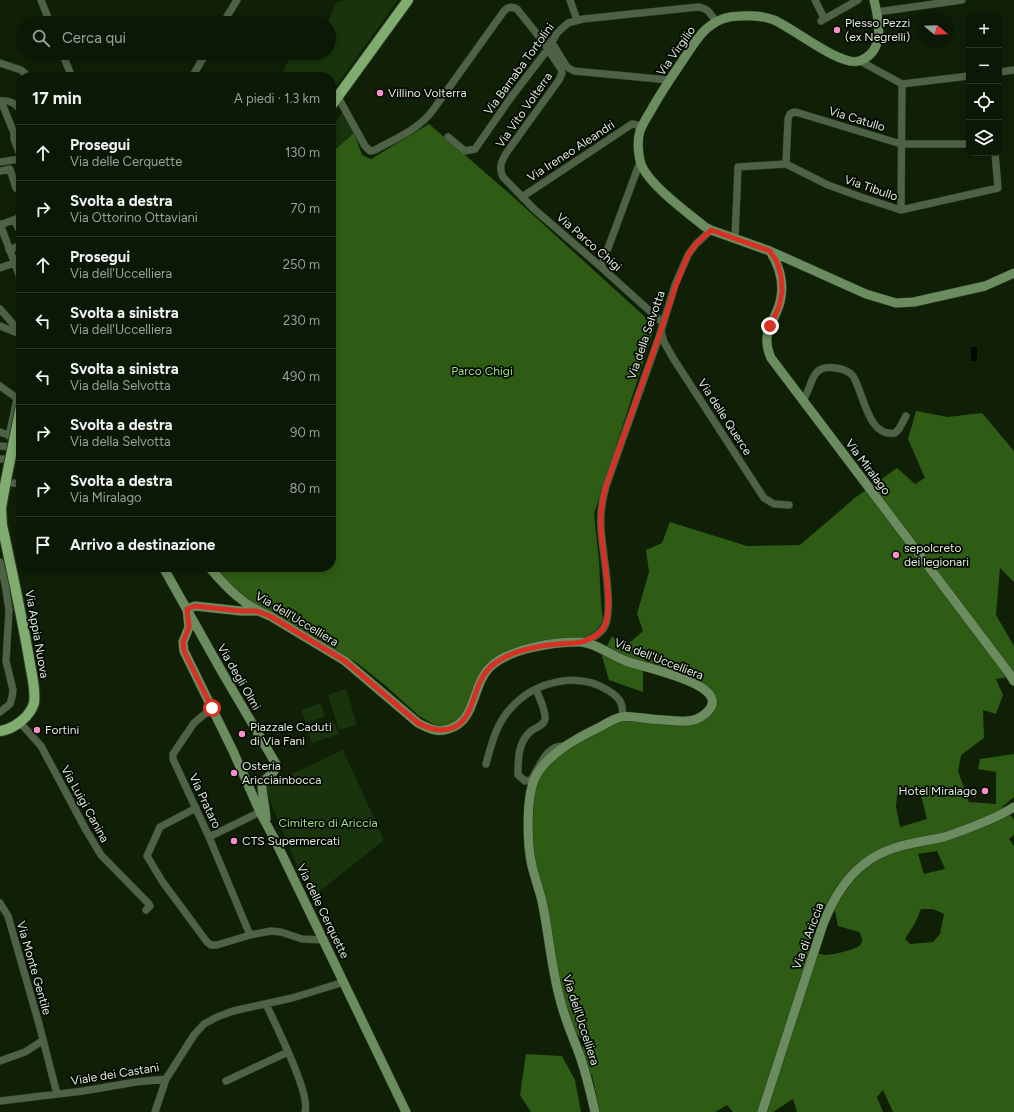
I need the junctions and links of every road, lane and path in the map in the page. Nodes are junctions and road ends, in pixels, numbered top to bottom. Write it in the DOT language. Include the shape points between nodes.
graph roads {
  1 [pos="41,0"];
  2 [pos="237,0"];
  3 [pos="408,0"];
  4 [pos="570,0"];
  5 [pos="816,0"];
  6 [pos="858,0"];
  7 [pos="874,0"];
  8 [pos="962,0"];
  9 [pos="877,12"];
  10 [pos="47,16"];
  11 [pos="227,16"];
  12 [pos="577,20"];
  13 [pos="716,22"];
  14 [pos="551,41"];
  15 [pos="548,49"];
  16 [pos="65,60"];
  17 [pos="202,60"];
  18 [pos="860,61"];
  19 [pos="0,63"];
  20 [pos="1014,70"];
  21 [pos="23,72"];
  22 [pos="70,72"];
  23 [pos="195,72"];
  24 [pos="1002,72"];
  25 [pos="966,76"];
  26 [pos="669,80"];
  27 [pos="902,84"];
  28 [pos="338,97"];
  29 [pos="336,100"];
  30 [pos="1,101"];
  31 [pos="16,105"];
  32 [pos="642,126"];
  33 [pos="448,137"];
  34 [pos="901,144"];
  35 [pos="966,144"];
  36 [pos="16,145"];
  37 [pos="994,156"];
  38 [pos="0,162"];
  39 [pos="640,162"];
  40 [pos="16,163"];
  41 [pos="786,164"];
  42 [pos="0,170"];
  43 [pos="503,177"];
  44 [pos="16,183"];
  45 [pos="522,196"];
  46 [pos="902,210"];
  47 [pos="14,220"];
  48 [pos="16,224"];
  49 [pos="0,227"];
  50 [pos="711,230"];
  51 [pos="735,238"];
  52 [pos="16,247"];
  53 [pos="9,250"];
  54 [pos="770,251"];
  55 [pos="14,263"];
  56 [pos="601,267"];
  57 [pos="0,268"];
  58 [pos="16,268"];
  59 [pos="1014,273"];
  60 [pos="0,309"];
  61 [pos="663,323"];
  62 [pos="2,327"];
  63 [pos="16,328"];
  64 [pos="16,332"];
  65 [pos="0,386"];
  66 [pos="16,399"];
  67 [pos="802,400"];
  68 [pos="16,414"];
  69 [pos="906,416"];
  70 [pos="0,432"];
  71 [pos="9,436"];
  72 [pos="16,437"];
  73 [pos="16,438"];
  74 [pos="0,446"];
  75 [pos="16,448"];
  76 [pos="11,481"];
  77 [pos="1,499"];
  78 [pos="789,505"];
  79 [pos="0,562"];
  80 [pos="167,572"];
  81 [pos="213,572"];
  82 [pos="187,609"];
  83 [pos="257,611"];
  84 [pos="583,642"];
  85 [pos="1014,681"];
  86 [pos="536,689"];
  87 [pos="212,708"];
  88 [pos="0,712"];
  89 [pos="622,717"];
  90 [pos="19,723"];
  91 [pos="0,731"];
  92 [pos="568,746"];
  93 [pos="486,764"];
  94 [pos="1014,806"];
  95 [pos="196,808"];
  96 [pos="260,812"];
  97 [pos="266,820"];
  98 [pos="209,836"];
  99 [pos="0,903"];
  100 [pos="146,910"];
  101 [pos="250,935"];
  102 [pos="324,940"];
  103 [pos="344,982"];
  104 [pos="266,1004"];
  105 [pos="42,1041"];
  106 [pos="288,1052"];
  107 [pos="0,1061"];
  108 [pos="166,1079"];
  109 [pos="226,1081"];
  110 [pos="57,1094"];
  111 [pos="0,1101"];
  112 [pos="155,1112"];
  113 [pos="305,1112"];
  114 [pos="406,1112"];
  115 [pos="595,1112"];
  116 [pos="762,1112"];
  1 -- 10 [label="street"];
  2 -- 11 [label="street"];
  3 -- 28 [label="main road"];
  4 -- 12 [label="street"];
  5 -- 6 [label="street" via="822,20"];
  7 -- 9 [label="street"];
  8 -- 9 [label="street"];
  9 -- 18 [label="street" via="877,41 874,49"];
  12 -- 13 [label="street, Via Barnaba Tortolini" via="701,7 709,12"];
  12 -- 14 [label="street, Via Barnaba Tortolini" via="563,27"];
  13 -- 18 [label="street, Via Virgilio" via="741,16 768,18 837,57 850,62"];
  13 -- 26 [label="street, Via Virgilio" via="699,36"];
  14 -- 15 [label="street, Via Barnaba Tortolini"];
  14 -- 26 [label="street" via="567,67 574,71"];
  15 -- 28 [label="street, Via Vito Volterra" via="519,11 513,7 507,9 426,119 413,130 372,151 365,146"];
  15 -- 33 [label="street, Via Barnaba Tortolini" via="475,149 465,151"];
  15 -- 43 [label="street, Via Vito Volterra" via="561,69 561,77 504,157 500,167"];
  16 -- 22 [label="street"];
  17 -- 23 [label="street"];
  18 -- 27 [label="street"];
  19 -- 21 [label="street"];
  20 -- 24 [label="street"];
  25 -- 27 [label="street"];
  26 -- 32 [label="street, Via Virgilio"];
  27 -- 34 [label="street"];
  28 -- 29 [label="main road"];
  30 -- 31 [label="street"];
  30 -- 36 [label="street"];
  32 -- 39 [label="street, Via Virgilio" via="638,141"];
  32 -- 45 [label="street, Via Ireneo Aleandri" via="632,124"];
  34 -- 35 [label="street, Via Catullo"];
  34 -- 41 [label="street, Via Catullo" via="799,113 791,113 788,121"];
  34 -- 46 [label="street"];
  37 -- 46 [label="street, Via Tibullo" via="998,188"];
  38 -- 40 [label="street"];
  39 -- 50 [label="street, Via Virgilio" via="664,193"];
  39 -- 56 [label="street"];
  41 -- 46 [label="street, Via Tibullo" via="828,185"];
  41 -- 51 [label="street" via="738,167"];
  42 -- 44 [label="street" via="10,169"];
  43 -- 45 [label="street, Via Parco Chigi"];
  45 -- 56 [label="street, Via Parco Chigi"];
  47 -- 48 [label="street"];
  47 -- 49 [label="street"];
  49 -- 53 [label="street"];
  50 -- 51 [label="street"];
  50 -- 61 [label="street, Via della Selvotta" via="688,255"];
  51 -- 54 [label="street"];
  52 -- 53 [label="street"];
  53 -- 55 [label="street"];
  54 -- 59 [label="street" via="866,294 901,304 985,286"];
  54 -- 67 [label="street, Via Miralago" via="777,262 782,292 779,307 767,335 767,346 774,362"];
  55 -- 57 [label="street"];
  55 -- 58 [label="street"];
  56 -- 61 [label="street, Via Parco Chigi"];
  60 -- 63 [label="street"];
  61 -- 78 [label="street, Via delle Querce" via="661,333 674,358 764,498 774,504"];
  61 -- 84 [label="street, Via della Selvotta" via="602,501 601,529 608,595 607,619 597,635"];
  62 -- 64 [label="street"];
  65 -- 66 [label="street"];
  67 -- 69 [label="street" via="809,391 816,373 824,368 835,368 852,374 872,422 880,431 886,434 895,433"];
  67 -- 85 [label="street, Via Miralago"];
  68 -- 71 [label="street"];
  70 -- 71 [label="street"];
  71 -- 73 [label="street"];
  72 -- 76 [label="main road, Via Appia Nuova, bridge"];
  74 -- 75 [label="street"];
  76 -- 77 [label="main road, Via Appia Nuova"];
  77 -- 90 [label="main road, Via Appia Nuova" via="2,525 34,693 31,710"];
  79 -- 88 [label="street" via="9,615 6,662 13,690 10,704"];
  80 -- 82 [label="street"];
  81 -- 83 [label="street, Via dell'Uccelliera"];
  82 -- 83 [label="street" via="195,606"];
  82 -- 87 [label="street, Via delle Cerquette" via="189,627 183,642 184,651"];
  82 -- 97 [label="street, Via degli Olmi" via="276,764 275,771 262,786"];
  83 -- 84 [label="street, Via dell'Uccelliera" via="270,616 345,661 418,723 437,730 451,729 462,721 469,712 483,675 502,659 541,647"];
  84 -- 89 [label="street, Via dell'Uccelliera" via="625,661 695,683 708,692 712,701 705,714 690,721"];
  86 -- 89 [label="street" via="548,684 578,680 594,684 620,700 623,707"];
  86 -- 92 [label="street" via="545,719 542,725 531,731 524,739 518,759 518,775 525,781 531,780 542,760 552,749 561,745"];
  86 -- 93 [label="street" via="507,712"];
  87 -- 95 [label="street, Via Prataro" via="194,723 173,759"];
  87 -- 96 [label="street, Via delle Cerquette"];
  89 -- 92 [label="street, Via dell'Uccelliera" via="593,730"];
  90 -- 91 [label="main road, Via Appia Nuova"];
  90 -- 100 [label="street, Via Luigi Canina" via="41,746 101,855 149,904"];
  92 -- 115 [label="street, Via dell'Uccelliera" via="543,766 534,780 530,801 529,845 543,906 554,977"];
  94 -- 116 [label="street, Via di Ariccia" via="987,822 946,837 882,853 864,863 848,879 835,898 822,927"];
  95 -- 98 [label="street, Via Prataro"];
  95 -- 101 [label="street" via="160,827 147,856 148,860 209,944 217,945"];
  96 -- 97 [label="street, Via delle Cerquette"];
  96 -- 98 [label="street"];
  97 -- 102 [label="street, Via delle Cerquette"];
  98 -- 101 [label="street, Via Prataro"];
  99 -- 105 [label="street, Via Monte Gentile" via="8,916"];
  101 -- 102 [label="street" via="274,931 302,939"];
  102 -- 103 [label="street, Via delle Cerquette"];
  103 -- 104 [label="street, Viale dei Castani"];
  103 -- 114 [label="street, Via delle Cerquette"];
  104 -- 106 [label="street"];
  104 -- 108 [label="street, Viale dei Castani" via="217,1017 200,1028"];
  105 -- 107 [label="street" via="25,1052"];
  105 -- 110 [label="street, Via Monte Gentile"];
  106 -- 109 [label="street"];
  106 -- 113 [label="street" via="302,1090"];
  108 -- 110 [label="street, Viale dei Castani"];
  108 -- 112 [label="street"];
  110 -- 111 [label="street, Viale dei Castani"];
}
